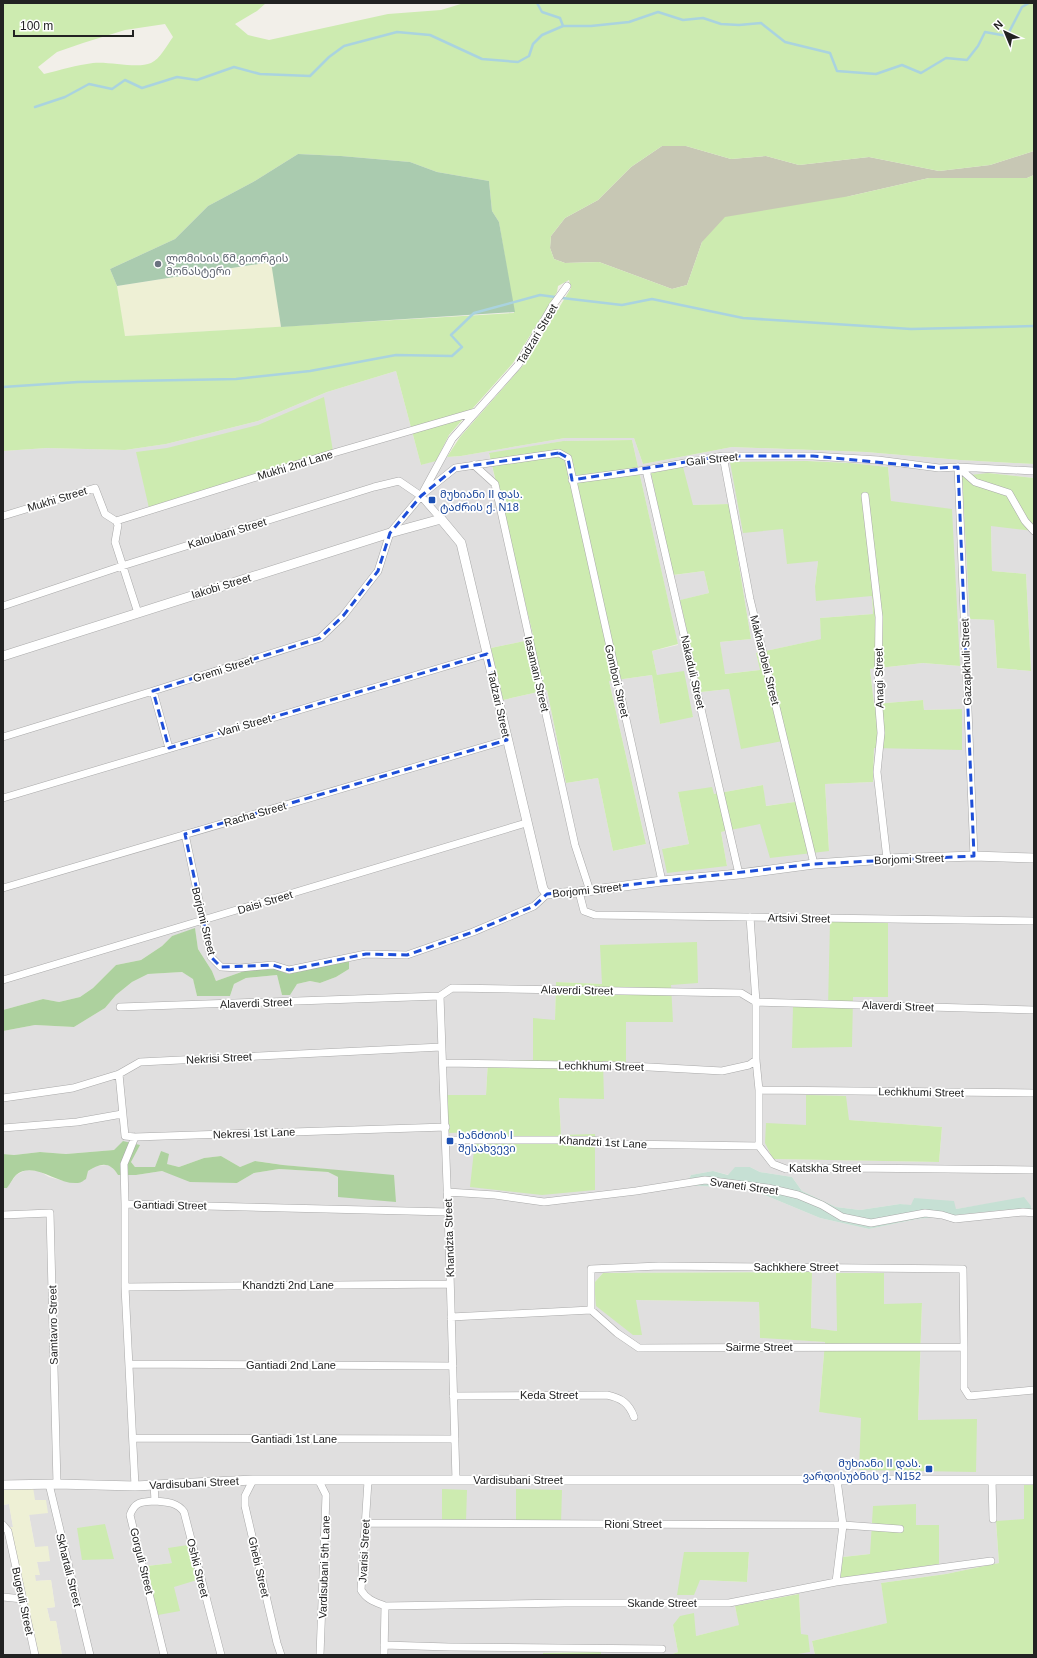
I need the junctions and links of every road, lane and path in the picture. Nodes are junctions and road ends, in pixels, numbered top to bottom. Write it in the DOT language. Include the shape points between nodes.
graph roads {
  1 [pos="567,286"];
  2 [pos="475,412"];
  3 [pos="723,456"];
  4 [pos="474,465"];
  5 [pos="958,467"];
  6 [pos="646,470"];
  7 [pos="1034,471"];
  8 [pos="572,480"];
  9 [pos="421,496"];
  10 [pos="865,496"];
  11 [pos="3,516"];
  12 [pos="441,519"];
  13 [pos="116,521"];
  14 [pos="1034,531"];
  15 [pos="390,533"];
  16 [pos="122,566"];
  17 [pos="3,606"];
  18 [pos="138,613"];
  19 [pos="487,654"];
  20 [pos="3,656"];
  21 [pos="153,691"];
  22 [pos="3,737"];
  23 [pos="507,740"];
  24 [pos="169,748"];
  25 [pos="3,798"];
  26 [pos="526,823"];
  27 [pos="185,834"];
  28 [pos="974,856"];
  29 [pos="1034,858"];
  30 [pos="887,859"];
  31 [pos="814,864"];
  32 [pos="739,874"];
  33 [pos="662,881"];
  34 [pos="3,888"];
  35 [pos="590,891"];
  36 [pos="579,892"];
  37 [pos="547,894"];
  38 [pos="750,917"];
  39 [pos="202,920"];
  40 [pos="1034,920"];
  41 [pos="3,980"];
  42 [pos="440,996"];
  43 [pos="756,1002"];
  44 [pos="120,1008"];
  45 [pos="1034,1010"];
  46 [pos="441,1047"];
  47 [pos="756,1060"];
  48 [pos="443,1063"];
  49 [pos="119,1074"];
  50 [pos="759,1090"];
  51 [pos="1034,1094"];
  52 [pos="3,1098"];
  53 [pos="122,1114"];
  54 [pos="446,1127"];
  55 [pos="3,1128"];
  56 [pos="135,1137"];
  57 [pos="446,1140"];
  58 [pos="759,1146"];
  59 [pos="1034,1170"];
  60 [pos="448,1192"];
  61 [pos="125,1204"];
  62 [pos="448,1212"];
  63 [pos="1034,1213"];
  64 [pos="3,1215"];
  65 [pos="450,1284"];
  66 [pos="125,1287"];
  67 [pos="591,1310"];
  68 [pos="451,1317"];
  69 [pos="964,1347"];
  70 [pos="130,1364"];
  71 [pos="453,1366"];
  72 [pos="1034,1390"];
  73 [pos="454,1396"];
  74 [pos="634,1417"];
  75 [pos="134,1438"];
  76 [pos="455,1439"];
  77 [pos="253,1480"];
  78 [pos="456,1480"];
  79 [pos="837,1480"];
  80 [pos="992,1480"];
  81 [pos="1034,1480"];
  82 [pos="319,1481"];
  83 [pos="368,1481"];
  84 [pos="53,1484"];
  85 [pos="154,1484"];
  86 [pos="3,1485"];
  87 [pos="135,1486"];
  88 [pos="155,1501"];
  89 [pos="993,1519"];
  90 [pos="365,1523"];
  91 [pos="3,1525"];
  92 [pos="843,1526"];
  93 [pos="900,1529"];
  94 [pos="991,1562"];
  95 [pos="836,1582"];
  96 [pos="3,1597"];
  97 [pos="23,1599"];
  98 [pos="385,1606"];
  99 [pos="384,1645"];
  100 [pos="662,1649"];
  101 [pos="35,1655"];
  102 [pos="90,1655"];
  103 [pos="164,1655"];
  104 [pos="221,1655"];
  105 [pos="281,1655"];
  106 [pos="320,1655"];
  107 [pos="384,1655"];
  1 -- 2 [label="street, Tadzari Street" via="518,365"];
  2 -- 9 [label="street, Tadzari Street" via="452,439"];
  2 -- 13 [label="street, Mukhi 2nd Lane"];
  3 -- 5 [label="street, Gali Street" via="813,456 878,460 939,468"];
  3 -- 6 [label="street, Gali Street"];
  3 -- 31 [label="street, Makharobeli Street" via="750,599"];
  4 -- 8 [label="street" via="559,453 568,458"];
  4 -- 9 [label="street" via="455,468"];
  4 -- 35 [label="street, Iasamani Street" via="495,484 575,845"];
  5 -- 7 [label="street, Gali Street"];
  5 -- 14 [label="street" via="975,482 1009,493"];
  5 -- 28 [label="street, Gazapkhuli Street"];
  6 -- 8 [label="street, Gali Street"];
  6 -- 32 [label="street, Nakaduli Street"];
  8 -- 33 [label="street, Gombori Street"];
  9 -- 12 [label="street, Kaloubani Street"];
  9 -- 15 [label="street, Tadzari Street"];
  9 -- 16 [label="street, Kaloubani Street" via="399,481"];
  10 -- 30 [label="street, Anagi Street" via="879,617 878,695 881,733 877,772"];
  11 -- 13 [label="street, Mukhi Street" via="95,488 105,514"];
  12 -- 15 [label="street, Iakobi Street"];
  12 -- 19 [label="street, Tadzari Street" via="461,543"];
  13 -- 16 [label="street" via="118,525 115,542"];
  15 -- 18 [label="street, Iakobi Street"];
  15 -- 21 [label="street, Gremi Street" via="378,571 343,616 320,638"];
  16 -- 17 [label="street, Kaloubani Street"];
  16 -- 18 [label="street"];
  18 -- 20 [label="street, Iakobi Street"];
  19 -- 23 [label="street, Tadzari Street"];
  19 -- 24 [label="street, Vani Street"];
  21 -- 22 [label="street, Gremi Street"];
  21 -- 24 [label="street"];
  23 -- 26 [label="street, Tadzari Street"];
  23 -- 27 [label="street, Racha Street"];
  24 -- 25 [label="street, Vani Street"];
  26 -- 37 [label="street, Tadzari Street" via="543,889"];
  26 -- 39 [label="street, Daisi Street"];
  27 -- 34 [label="street, Racha Street"];
  27 -- 39 [label="street, Borjomi Street"];
  28 -- 29 [label="street, Borjomi Street"];
  28 -- 30 [label="street, Borjomi Street"];
  30 -- 31 [label="street, Borjomi Street"];
  31 -- 32 [label="street, Borjomi Street"];
  32 -- 33 [label="street, Borjomi Street"];
  33 -- 35 [label="street, Borjomi Street"];
  35 -- 36 [label="street, Borjomi Street"];
  36 -- 37 [label="street, Borjomi Street"];
  36 -- 38 [label="street, Artsivi Street" via="584,911 595,915"];
  37 -- 39 [label="street, Borjomi Street" via="534,906 472,932 406,955 366,954 289,970 273,965 221,967 211,957"];
  38 -- 40 [label="street, Artsivi Street"];
  38 -- 43 [label="street"];
  39 -- 41 [label="street, Daisi Street"];
  42 -- 43 [label="street, Alaverdi Street" via="452,988 741,993"];
  42 -- 44 [label="street, Alaverdi Street"];
  42 -- 46 [label="street, Khandzta Street"];
  43 -- 45 [label="street, Alaverdi Street"];
  43 -- 47 [label="street"];
  46 -- 48 [label="street, Khandzta Street"];
  46 -- 49 [label="street, Nekrisi Street" via="140,1062"];
  47 -- 48 [label="street, Lechkhumi Street" via="749,1065 722,1071 630,1066"];
  47 -- 50 [label="street"];
  48 -- 54 [label="street, Khandzta Street"];
  49 -- 52 [label="street, Nekrisi Street" via="73,1088"];
  49 -- 53 [label="street"];
  50 -- 51 [label="street, Lechkhumi Street"];
  50 -- 58 [label="street"];
  53 -- 55 [label="street" via="77,1122"];
  53 -- 56 [label="street" via="125,1136"];
  54 -- 56 [label="street, Nekresi 1st Lane"];
  54 -- 57 [label="street, Khandzta Street"];
  56 -- 61 [label="street" via="124,1164"];
  57 -- 58 [label="street, Khandzti 1st Lane" via="590,1140 620,1144"];
  57 -- 60 [label="street, Khandzta Street"];
  58 -- 59 [label="street, Katskha Street" via="773,1164 786,1169"];
  60 -- 62 [label="street, Khandzta Street"];
  60 -- 63 [label="street, Svaneti Street" via="544,1202 705,1180 768,1188 798,1195 842,1217 871,1223 925,1213 955,1219"];
  61 -- 62 [label="street, Gantiadi Street"];
  61 -- 66 [label="street, Gantiadi Street"];
  62 -- 65 [label="street, Khandzta Street"];
  64 -- 84 [label="street, Samtavro Street" via="50,1213"];
  65 -- 66 [label="street, Khandzti 2nd Lane"];
  65 -- 68 [label="street, Khandzta Street"];
  66 -- 70 [label="street, Gantiadi Street"];
  67 -- 68 [label="street"];
  67 -- 69 [label="street, Sairme Street" via="639,1348"];
  67 -- 69 [label="street, Sachkhere Street" via="591,1269 659,1266 963,1268"];
  68 -- 71 [label="street, Khandzta Street"];
  69 -- 72 [label="street" via="964,1388 969,1396"];
  70 -- 71 [label="street, Gantiadi 2nd Lane"];
  70 -- 75 [label="street, Gantiadi Street"];
  71 -- 73 [label="street, Khandzta Street"];
  73 -- 74 [label="street, Keda Street" via="607,1395 624,1400"];
  73 -- 76 [label="street, Khandzta Street"];
  75 -- 76 [label="street, Gantiadi 1st Lane"];
  75 -- 87 [label="street, Gantiadi Street"];
  76 -- 78 [label="street, Khandzta Street"];
  77 -- 82 [label="street, Vardisubani Street"];
  77 -- 85 [label="street, Vardisubani Street"];
  77 -- 105 [label="street, Ghebi Street" via="245,1496 245,1506"];
  78 -- 79 [label="street, Vardisubani Street"];
  78 -- 83 [label="street, Vardisubani Street"];
  79 -- 80 [label="street, Vardisubani Street"];
  79 -- 92 [label="street"];
  80 -- 81 [label="street, Vardisubani Street"];
  80 -- 89 [label="street"];
  82 -- 83 [label="street, Vardisubani Street"];
  82 -- 106 [label="street, Vardisubani 5th Lane" via="326,1495"];
  83 -- 90 [label="street, Jvarisi Street"];
  84 -- 86 [label="street, Vardisubani Street"];
  84 -- 87 [label="street, Vardisubani Street"];
  84 -- 102 [label="street, Skhartali Street"];
  85 -- 87 [label="street, Vardisubani Street"];
  85 -- 88 [label="street"];
  88 -- 103 [label="street, Gorguli Street" via="139,1503 130,1515"];
  88 -- 104 [label="street, Oshki Street" via="173,1503 180,1506 184,1512"];
  90 -- 92 [label="street, Rioni Street"];
  90 -- 98 [label="street, Jvarisi Street" via="361,1590 370,1600"];
  91 -- 97 [label="street, Bugeuli Street" via="8,1531"];
  92 -- 93 [label="street, Rioni Street"];
  92 -- 95 [label="street"];
  94 -- 95 [label="street, Skande Street"];
  95 -- 98 [label="street, Skande Street" via="729,1603"];
  96 -- 97 [label="street"];
  97 -- 101 [label="street, Bugeuli Street"];
  98 -- 99 [label="street"];
  99 -- 100 [label="street"];
  99 -- 107 [label="street"];
}
